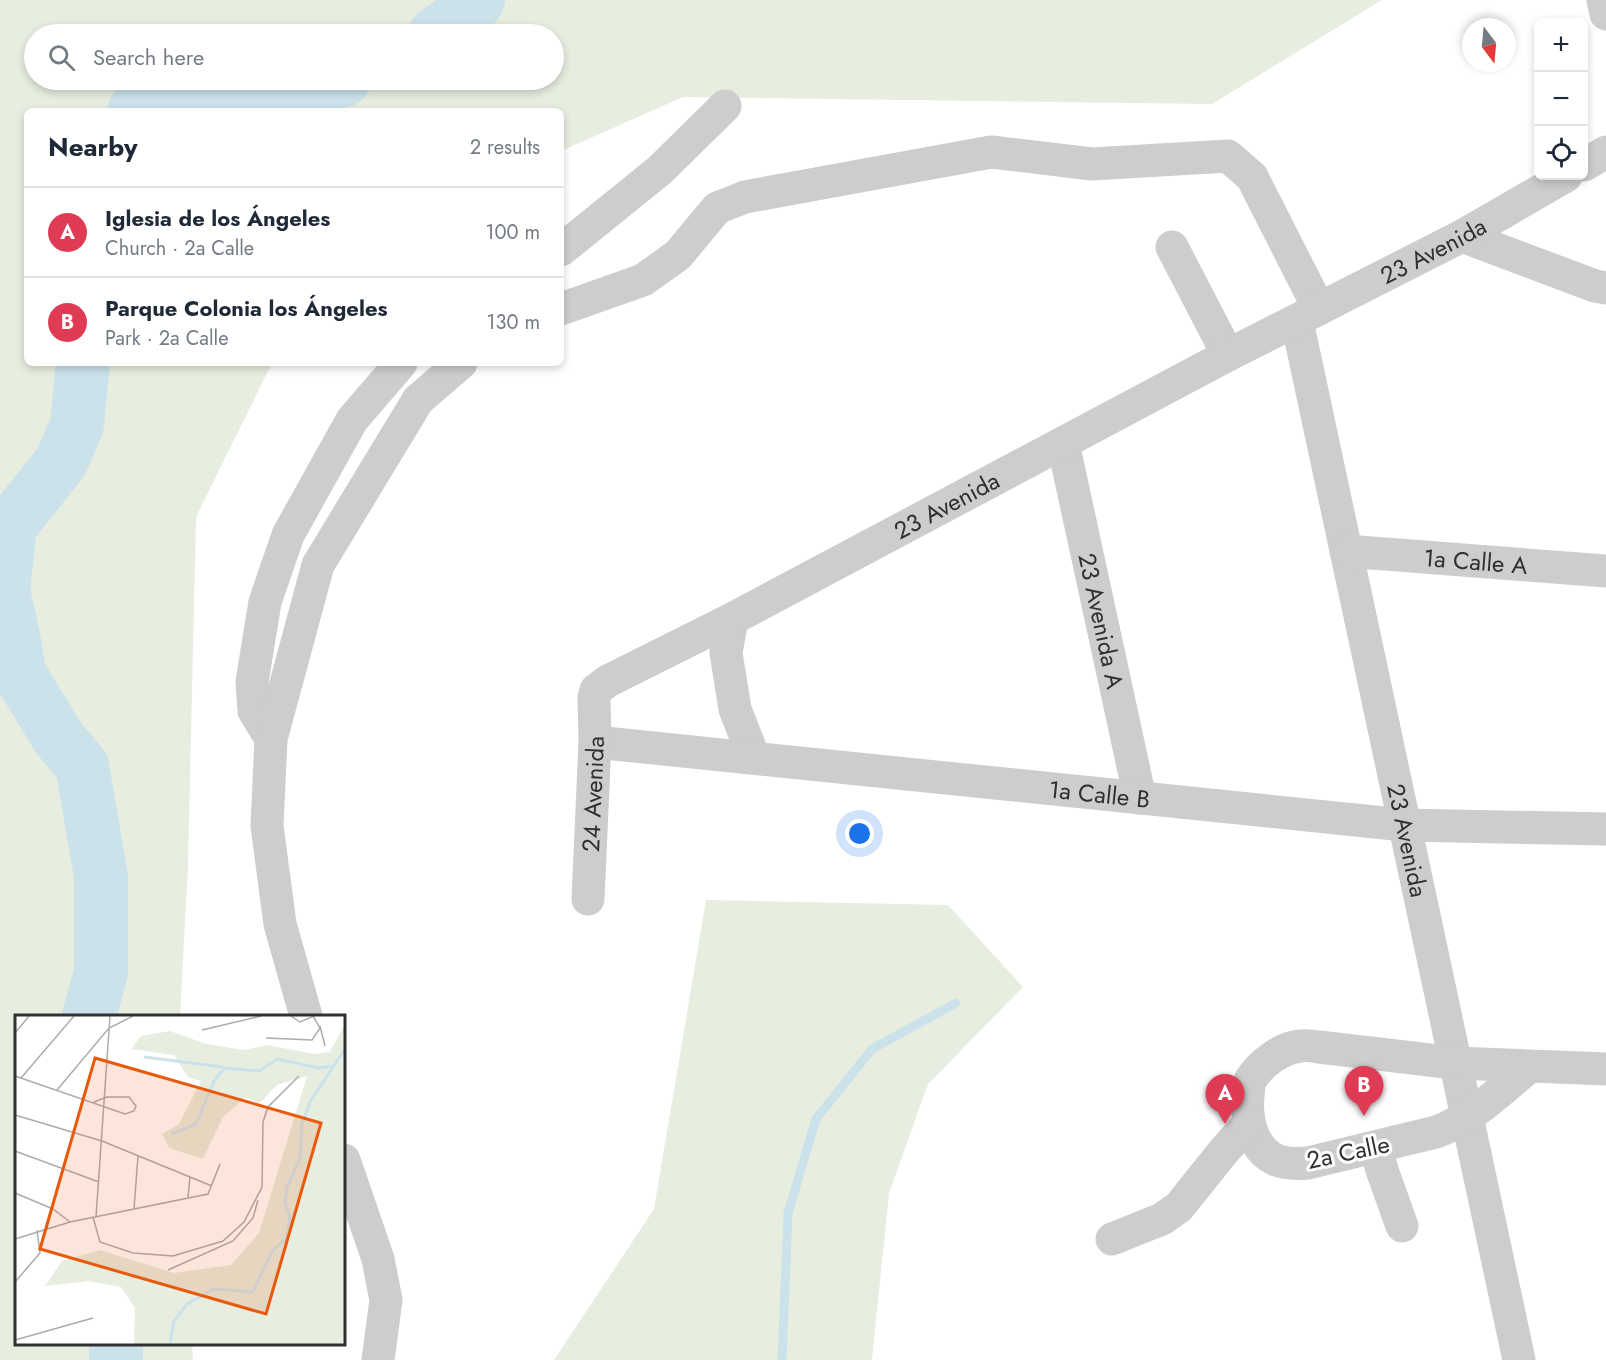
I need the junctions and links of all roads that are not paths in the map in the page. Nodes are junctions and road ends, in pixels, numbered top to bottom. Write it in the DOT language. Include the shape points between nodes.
graph roads {
  1 [pos="1603,0"];
  2 [pos="1606,14"];
  3 [pos="725,106"];
  4 [pos="1606,152"];
  5 [pos="1588,163"];
  6 [pos="1559,180"];
  7 [pos="1462,236"];
  8 [pos="1172,247"];
  9 [pos="564,248"];
  10 [pos="1606,288"];
  11 [pos="564,308"];
  12 [pos="1308,315"];
  13 [pos="1228,355"];
  14 [pos="398,366"];
  15 [pos="458,366"];
  16 [pos="1063,443"];
  17 [pos="1346,551"];
  18 [pos="1606,571"];
  19 [pos="732,619"];
  20 [pos="597,690"];
  21 [pos="271,739"];
  22 [pos="595,742"];
  23 [pos="754,758"];
  24 [pos="1140,798"];
  25 [pos="1404,825"];
  26 [pos="1606,829"];
  27 [pos="588,899"];
  28 [pos="305,1015"];
  29 [pos="1455,1064"];
  30 [pos="1530,1066"];
  31 [pos="1606,1069"];
  32 [pos="1467,1117"];
  33 [pos="1249,1123"];
  34 [pos="1376,1147"];
  35 [pos="345,1163"];
  36 [pos="1402,1226"];
  37 [pos="1112,1239"];
  38 [pos="378,1360"];
  39 [pos="1519,1360"];
  1 -- 2 [label="street"];
  3 -- 9 [label="street" via="660,170"];
  4 -- 5 [label="street"];
  6 -- 7 [label="street, 23 Avenida"];
  7 -- 10 [label="street"];
  7 -- 12 [label="street, 23 Avenida"];
  8 -- 13 [label="street"];
  11 -- 12 [label="street" via="643,279 678,255 717,208 745,197 992,152 1092,164 1228,156 1252,177"];
  12 -- 13 [label="street, 23 Avenida"];
  12 -- 17 [label="street, 23 Avenida"];
  13 -- 16 [label="street, 23 Avenida"];
  14 -- 21 [label="street" via="352,420 284,546 265,602 252,682 254,711"];
  15 -- 21 [label="street" via="418,400 318,565"];
  16 -- 19 [label="street, 23 Avenida"];
  16 -- 24 [label="street, 23 Avenida A"];
  17 -- 18 [label="street, 1a Calle A"];
  17 -- 25 [label="street, 23 Avenida"];
  19 -- 20 [label="street, 23 Avenida"];
  19 -- 23 [label="street" via="726,653 735,709"];
  20 -- 22 [label="street, 24 Avenida"];
  21 -- 28 [label="street" via="267,826 280,924"];
  22 -- 23 [label="street, 1a Calle B"];
  22 -- 27 [label="street, 24 Avenida"];
  23 -- 24 [label="street, 1a Calle B"];
  24 -- 25 [label="street, 1a Calle B"];
  25 -- 26 [label="street, 1a Calle B"];
  25 -- 29 [label="street, 23 Avenida"];
  29 -- 30 [label="street, 2a Calle"];
  29 -- 32 [label="street, 23 Avenida"];
  29 -- 33 [label="street, 2a Calle" via="1299,1046 1263,1064 1249,1081"];
  30 -- 31 [label="street, 2a Calle"];
  30 -- 32 [label="street, 2a Calle"];
  32 -- 34 [label="street, 2a Calle" via="1436,1132"];
  32 -- 39 [label="street, 23 Avenida"];
  33 -- 34 [label="street, 2a Calle" via="1265,1152 1292,1164"];
  33 -- 37 [label="street" via="1179,1207 1162,1219"];
  34 -- 36 [label="street"];
  35 -- 38 [label="street" via="378,1259 386,1300"];
}
